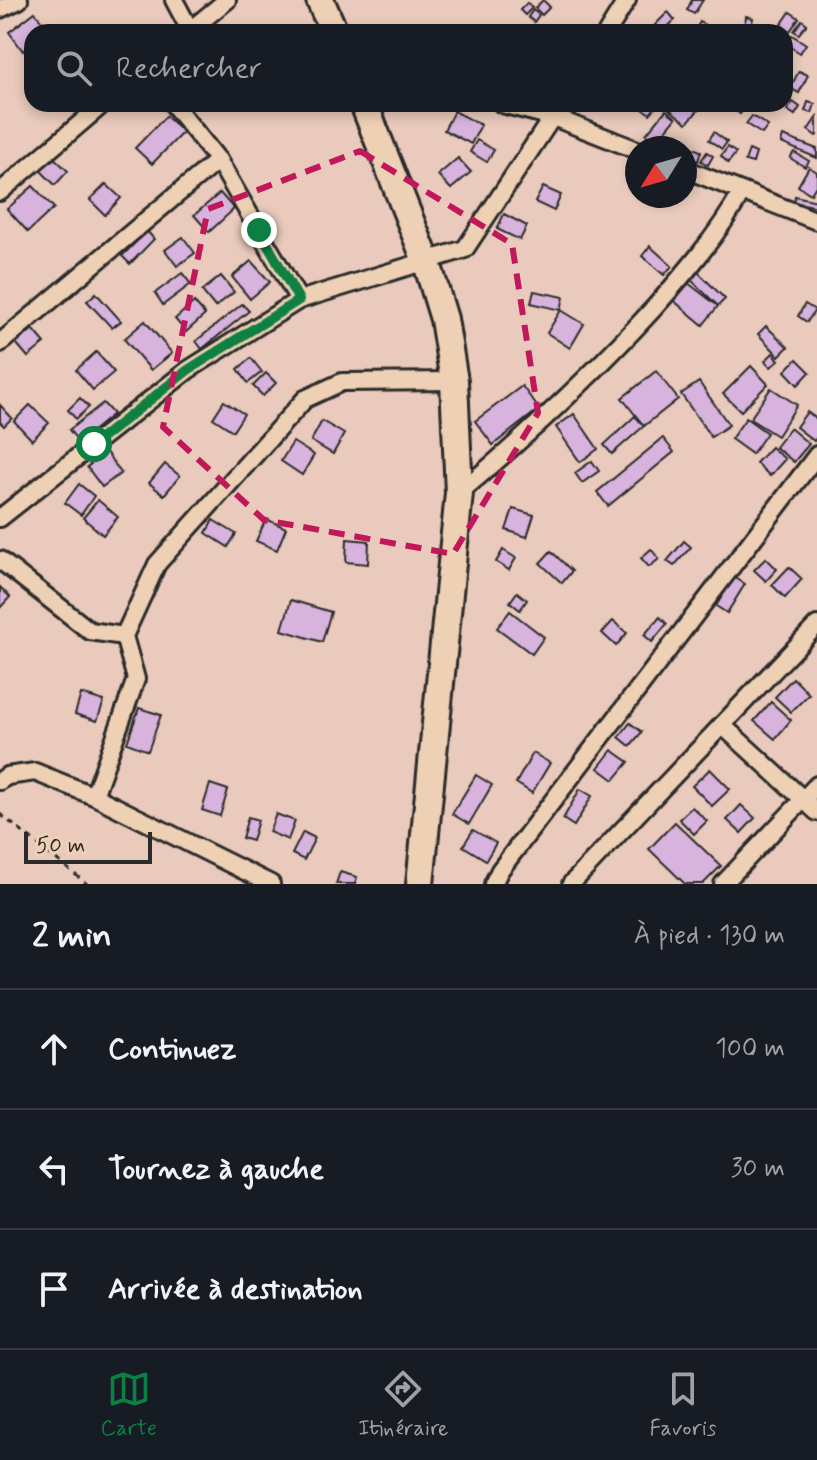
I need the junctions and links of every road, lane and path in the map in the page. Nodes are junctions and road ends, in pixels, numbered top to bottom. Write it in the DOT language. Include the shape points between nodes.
graph roads {
  1 [pos="19,0"];
  2 [pos="174,0"];
  3 [pos="227,0"];
  4 [pos="320,0"];
  5 [pos="627,0"];
  6 [pos="0,9"];
  7 [pos="186,24"];
  8 [pos="198,24"];
  9 [pos="330,24"];
  10 [pos="612,24"];
  11 [pos="94,112"];
  12 [pos="179,112"];
  13 [pos="367,112"];
  14 [pos="556,112"];
  15 [pos="559,112"];
  16 [pos="625,144"];
  17 [pos="218,160"];
  18 [pos="697,174"];
  19 [pos="0,192"];
  20 [pos="742,192"];
  21 [pos="817,221"];
  22 [pos="427,263"];
  23 [pos="299,300"];
  24 [pos="0,343"];
  25 [pos="454,381"];
  26 [pos="817,455"];
  27 [pos="459,493"];
  28 [pos="0,518"];
  29 [pos="0,560"];
  30 [pos="817,625"];
  31 [pos="124,636"];
  32 [pos="722,725"];
  33 [pos="0,781"];
  34 [pos="817,785"];
  35 [pos="94,796"];
  36 [pos="803,799"];
  37 [pos="817,812"];
  38 [pos="0,814"];
  39 [pos="87,884"];
  40 [pos="271,884"];
  41 [pos="420,884"];
  42 [pos="493,884"];
  43 [pos="571,884"];
  44 [pos="723,884"];
  1 -- 6 [label="street"];
  2 -- 7 [label="street"];
  3 -- 8 [label="street"];
  4 -- 9 [label="highway"];
  5 -- 10 [label="street"];
  11 -- 19 [label="street"];
  12 -- 17 [label="street"];
  13 -- 22 [label="highway"];
  14 -- 22 [label="street" via="465,249"];
  15 -- 16 [label="street"];
  17 -- 23 [label="street"];
  17 -- 24 [label="street"];
  18 -- 20 [label="street"];
  20 -- 21 [label="street"];
  20 -- 27 [label="street" via="716,233 611,355"];
  22 -- 23 [label="street"];
  22 -- 25 [label="highway" via="444,319"];
  23 -- 28 [label="street" via="188,370"];
  25 -- 27 [label="highway"];
  25 -- 31 [label="street" via="342,382 305,399 157,564"];
  26 -- 42 [label="street"];
  27 -- 41 [label="highway"];
  29 -- 31 [label="street" via="90,631"];
  30 -- 32 [label="street"];
  31 -- 35 [label="street" via="136,679"];
  32 -- 36 [label="street"];
  32 -- 43 [label="street"];
  33 -- 35 [label="street" via="35,772"];
  34 -- 36 [label="street"];
  35 -- 40 [label="street"];
  36 -- 37 [label="street"];
  36 -- 44 [label="street"];
  38 -- 39 [label="path"];
}
